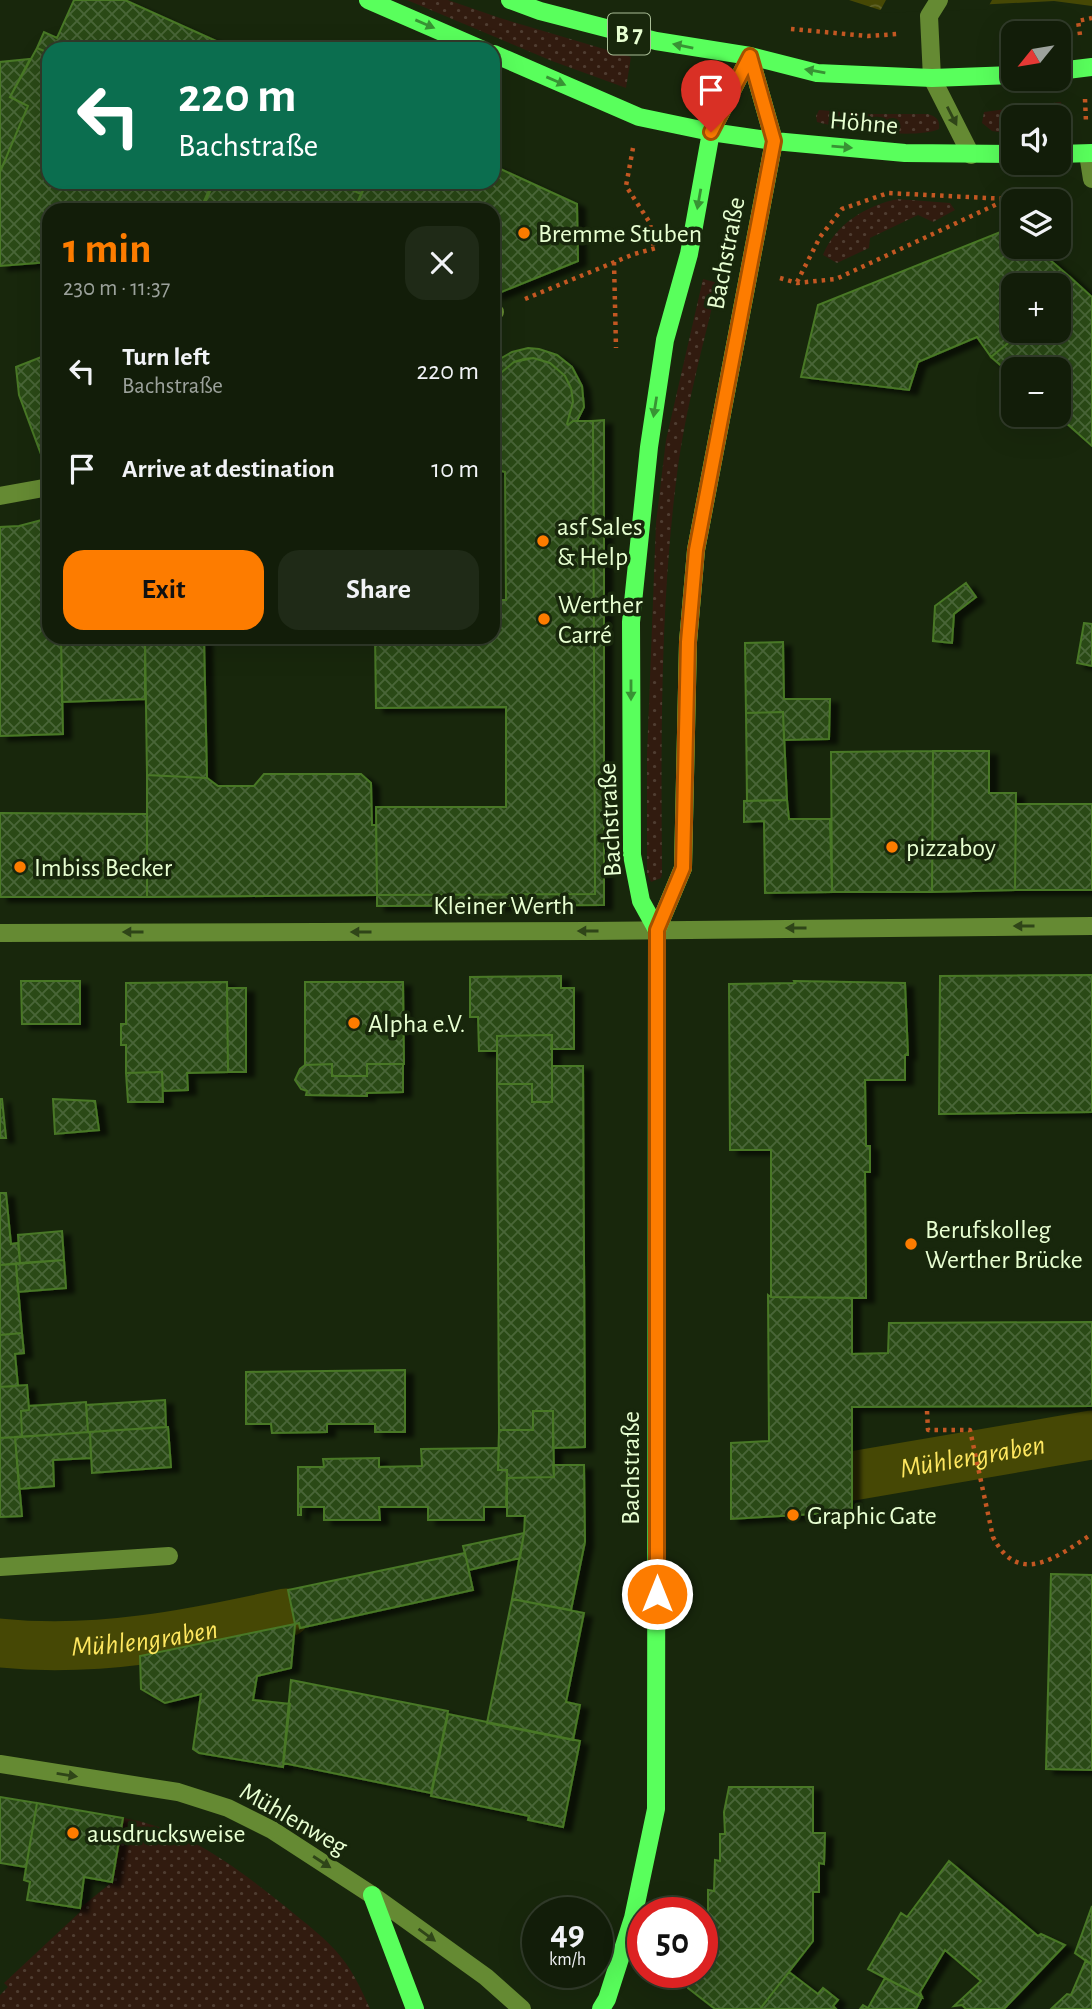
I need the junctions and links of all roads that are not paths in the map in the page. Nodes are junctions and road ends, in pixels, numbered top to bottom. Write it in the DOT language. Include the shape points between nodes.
graph roads {
  1 [pos="368,0"];
  2 [pos="510,0"];
  3 [pos="933,16"];
  4 [pos="465,42"];
  5 [pos="750,56"];
  6 [pos="500,57"];
  7 [pos="1092,67"];
  8 [pos="1071,70"];
  9 [pos="1001,75"];
  10 [pos="932,78"];
  11 [pos="711,132"];
  12 [pos="774,141"];
  13 [pos="1001,154"];
  14 [pos="1071,154"];
  15 [pos="1090,154"];
  16 [pos="971,155"];
  17 [pos="1092,179"];
  18 [pos="42,488"];
  19 [pos="0,496"];
  20 [pos="1092,926"];
  21 [pos="657,930"];
  22 [pos="0,933"];
  23 [pos="169,1556"];
  24 [pos="0,1566"];
  25 [pos="0,1763"];
  26 [pos="372,1895"];
  27 [pos="609,2006"];
  28 [pos="415,2009"];
  29 [pos="522,2009"];
  1 -- 4 [label="main road, one-way"];
  5 -- 2 [label="main road, B 7, one-way" via="656,41"];
  3 -- 10 [label="street"];
  10 -- 5 [label="main road, Höhne / B 7, one-way" via="817,73"];
  5 -- 11 [label="main road, Bachstraße"];
  5 -- 12 [label="main road, Bachstraße"];
  6 -- 11 [label="main road, Höhne, one-way" via="639,117"];
  7 -- 8 [label="main road"];
  9 -- 10 [label="main road, Höhne / B 7"];
  10 -- 16 [label="street, one-way"];
  11 -- 12 [label="main road, Höhne"];
  11 -- 21 [label="main road, Bachstraße, one-way" via="689,254 665,340 631,622 632,855 641,901"];
  12 -- 16 [label="main road, Höhne, one-way"];
  12 -- 21 [label="main road, Bachstraße" via="696,550 688,642 683,868"];
  13 -- 16 [label="main road, Höhne"];
  14 -- 15 [label="main road"];
  15 -- 17 [label="street"];
  18 -- 19 [label="street"];
  20 -- 21 [label="street, Kleiner Werth, one-way"];
  21 -- 22 [label="street, Kleiner Werth, one-way"];
  21 -- 27 [label="main road, Bachstraße" via="656,1809"];
  23 -- 24 [label="street"];
  25 -- 26 [label="street, Mühlenweg, one-way" via="178,1792 228,1808 272,1830"];
  26 -- 28 [label="main road"];
  26 -- 29 [label="street, Mühlenweg, one-way" via="486,1977"];
}
